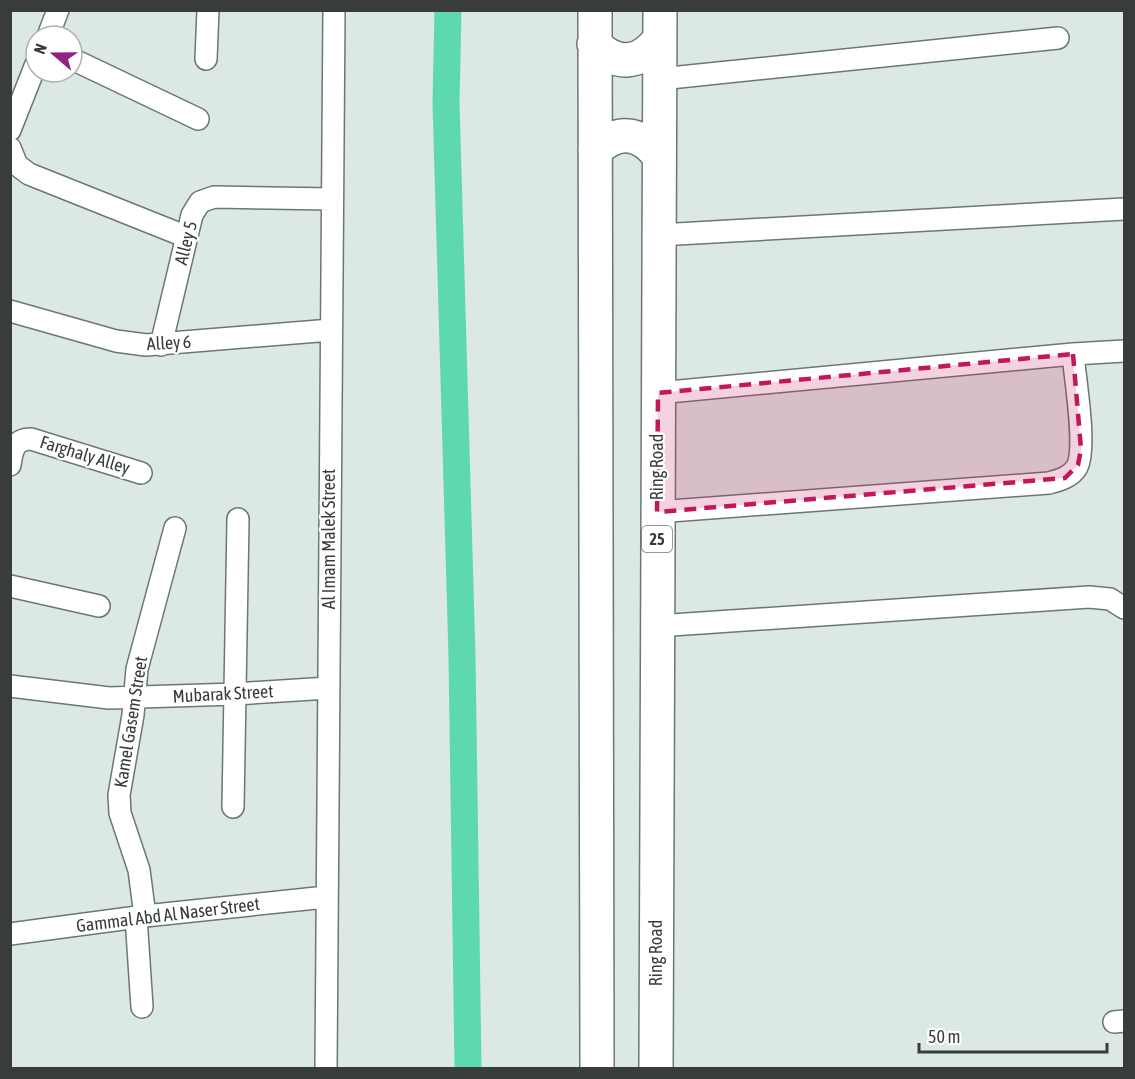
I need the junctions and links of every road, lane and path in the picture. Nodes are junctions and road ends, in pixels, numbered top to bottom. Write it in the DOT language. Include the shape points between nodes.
graph roads {
  1 [pos="208,10"];
  2 [pos="334,10"];
  3 [pos="595,10"];
  4 [pos="660,24"];
  5 [pos="1058,38"];
  6 [pos="594,44"];
  7 [pos="206,59"];
  8 [pos="84,65"];
  9 [pos="660,79"];
  10 [pos="28,84"];
  11 [pos="198,119"];
  12 [pos="10,130"];
  13 [pos="10,148"];
  14 [pos="595,152"];
  15 [pos="659,156"];
  16 [pos="332,199"];
  17 [pos="1125,209"];
  18 [pos="659,235"];
  19 [pos="187,237"];
  20 [pos="10,311"];
  21 [pos="331,330"];
  22 [pos="161,345"];
  23 [pos="1125,351"];
  24 [pos="1074,354"];
  25 [pos="658,393"];
  26 [pos="17,436"];
  27 [pos="10,465"];
  28 [pos="141,473"];
  29 [pos="657,512"];
  30 [pos="238,519"];
  31 [pos="175,528"];
  32 [pos="10,586"];
  33 [pos="99,606"];
  34 [pos="1125,608"];
  35 [pos="657,626"];
  36 [pos="10,686"];
  37 [pos="328,688"];
  38 [pos="235,694"];
  39 [pos="134,698"];
  40 [pos="233,807"];
  41 [pos="326,897"];
  42 [pos="141,917"];
  43 [pos="10,934"];
  44 [pos="142,1007"];
  45 [pos="326,1068"];
  46 [pos="597,1068"];
  47 [pos="656,1068"];
  1 -- 7 [label="street"];
  2 -- 16 [label="street, Al Imam Malek Street"];
  3 -- 6 [label="highway"];
  4 -- 6 [label="highway" via="652,49 641,57 615,59"];
  4 -- 9 [label="highway, Ring Road / 25"];
  5 -- 9 [label="street"];
  6 -- 14 [label="highway"];
  8 -- 11 [label="street"];
  9 -- 15 [label="highway, Ring Road / 25"];
  10 -- 12 [label="street"];
  13 -- 19 [label="street" via="17,165 29,174"];
  14 -- 15 [label="highway" via="604,142 628,136 641,139"];
  14 -- 46 [label="highway"];
  15 -- 18 [label="highway, Ring Road / 25"];
  16 -- 19 [label="street, Alley 5" via="207,198 195,208"];
  16 -- 21 [label="street, Al Imam Malek Street"];
  17 -- 18 [label="street"];
  18 -- 25 [label="highway, Ring Road / 25"];
  19 -- 22 [label="street, Alley 5"];
  20 -- 22 [label="street, Alley 6" via="116,341"];
  21 -- 22 [label="street, Alley 6"];
  21 -- 37 [label="street, Al Imam Malek Street"];
  23 -- 24 [label="street"];
  24 -- 25 [label="street"];
  24 -- 29 [label="street" via="1081,449 1078,465 1065,478 1049,483"];
  25 -- 29 [label="highway, Ring Road / 25"];
  26 -- 27 [label="street, Farghaly Alley"];
  26 -- 28 [label="street, Farghaly Alley"];
  29 -- 35 [label="highway, Ring Road / 25"];
  30 -- 38 [label="street"];
  31 -- 39 [label="street, Kamel Gasem Street" via="137,669"];
  32 -- 33 [label="street"];
  34 -- 35 [label="street" via="1110,599 1089,597"];
  35 -- 47 [label="highway, Ring Road / 25"];
  36 -- 39 [label="street, Mubarak Street"];
  37 -- 38 [label="street, Mubarak Street"];
  37 -- 41 [label="street, Al Imam Malek Street"];
  38 -- 39 [label="street, Mubarak Street"];
  38 -- 40 [label="street"];
  39 -- 42 [label="street, Kamel Gasem Street" via="119,795 120,813 139,870"];
  41 -- 42 [label="street, Gammal Abd Al Naser Street"];
  41 -- 45 [label="street, Al Imam Malek Street"];
  42 -- 43 [label="street, Gammal Abd Al Naser Street"];
  42 -- 44 [label="street, Kamel Gasem Street"];
}
